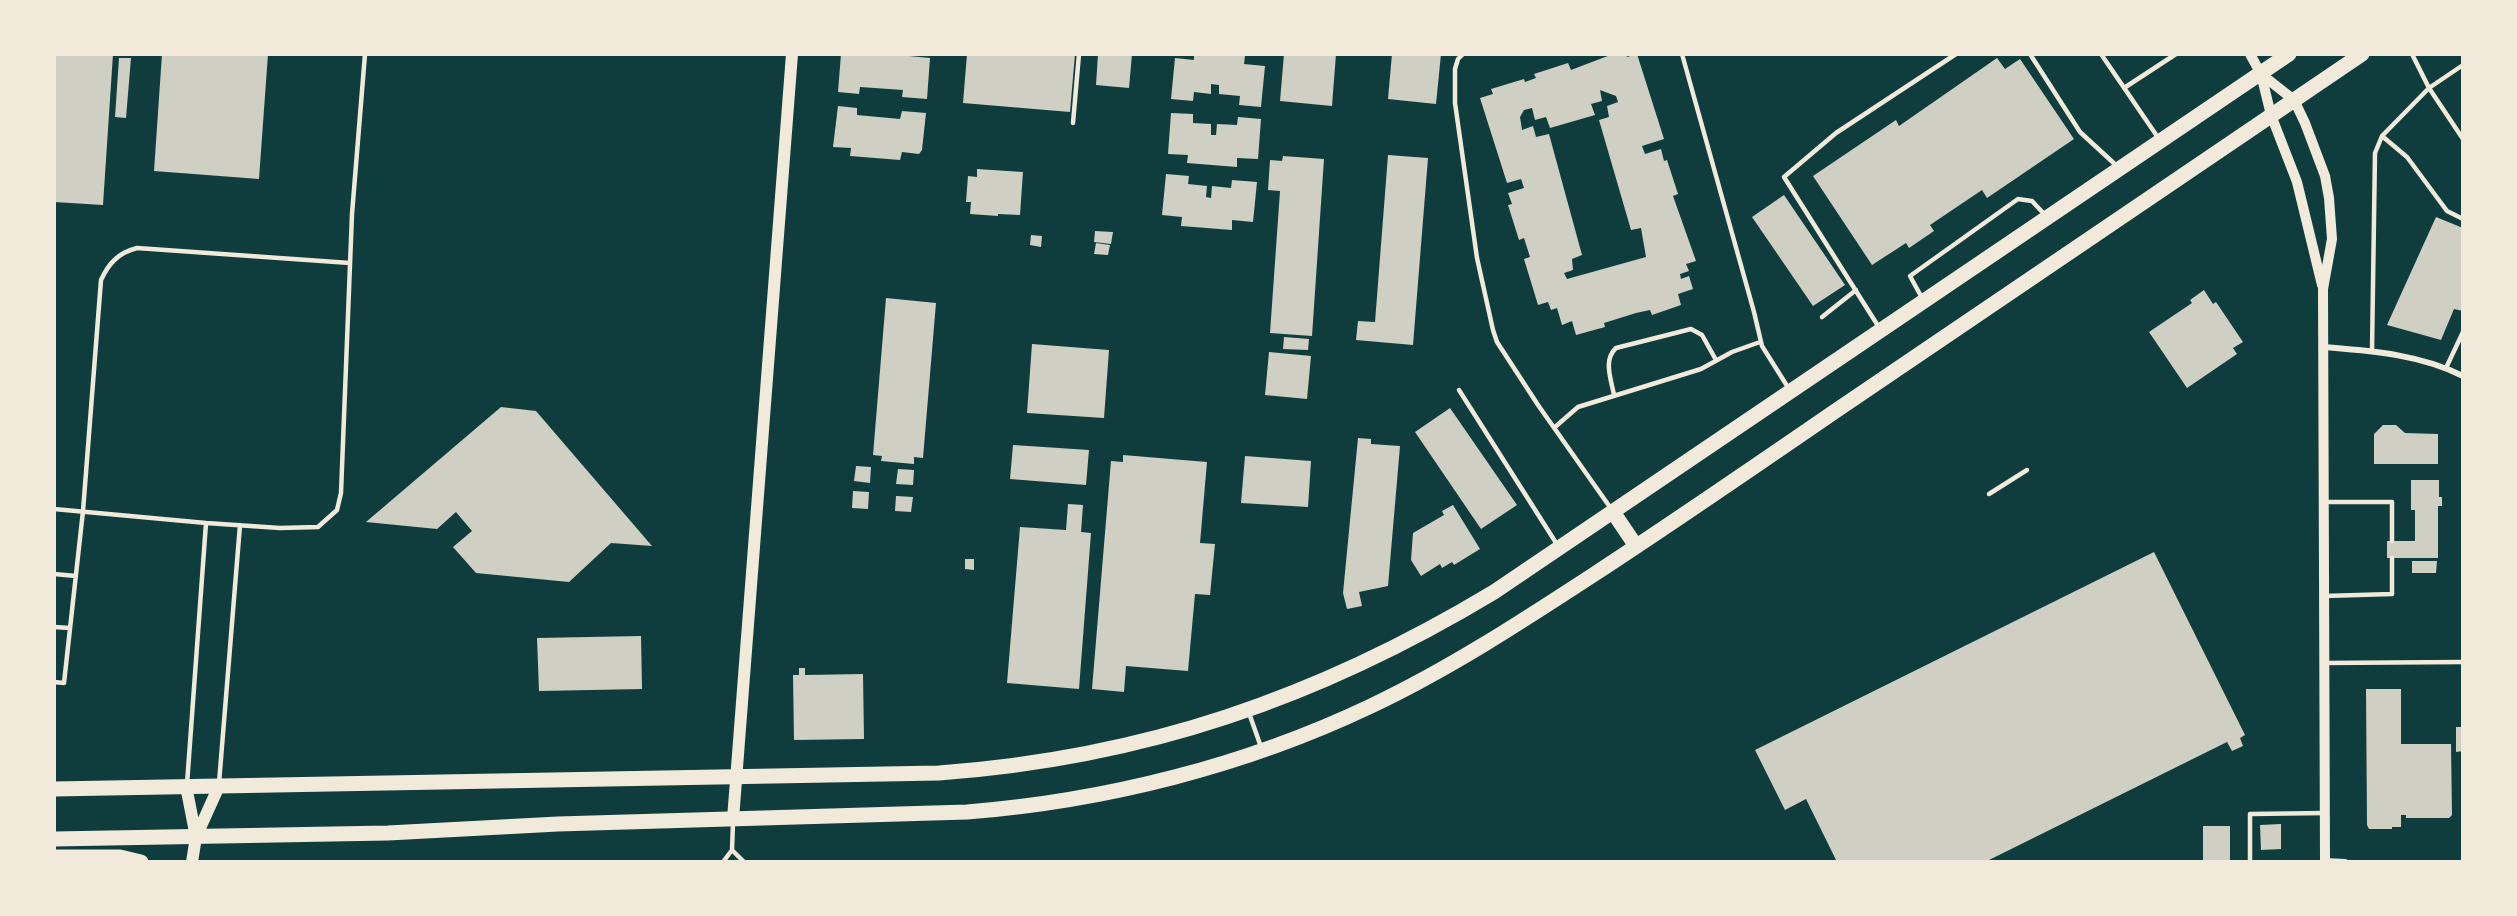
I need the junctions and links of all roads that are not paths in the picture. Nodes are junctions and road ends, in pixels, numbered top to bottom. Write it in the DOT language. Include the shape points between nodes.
graph roads {
  1 [pos="365,54"];
  2 [pos="792,54"];
  3 [pos="1079,54"];
  4 [pos="1463,54"];
  5 [pos="1682,54"];
  6 [pos="1956,54"];
  7 [pos="2030,54"];
  8 [pos="2101,54"];
  9 [pos="2176,54"];
  10 [pos="2250,54"];
  11 [pos="2289,54"];
  12 [pos="2362,54"];
  13 [pos="2412,54"];
  14 [pos="2463,65"];
  15 [pos="2261,74"];
  16 [pos="2124,88"];
  17 [pos="2429,88"];
  18 [pos="2294,100"];
  19 [pos="2271,115"];
  20 [pos="1073,123"];
  21 [pos="2382,136"];
  22 [pos="2463,139"];
  23 [pos="2160,141"];
  24 [pos="2120,168"];
  25 [pos="2048,218"];
  26 [pos="2463,219"];
  27 [pos="350,263"];
  28 [pos="2323,289"];
  29 [pos="1856,290"];
  30 [pos="1924,302"];
  31 [pos="1821,317"];
  32 [pos="1881,331"];
  33 [pos="2463,332"];
  34 [pos="1760,342"];
  35 [pos="2323,347"];
  36 [pos="2372,351"];
  37 [pos="1716,360"];
  38 [pos="2446,368"];
  39 [pos="2463,376"];
  40 [pos="1459,390"];
  41 [pos="1791,392"];
  42 [pos="1614,395"];
  43 [pos="1555,427"];
  44 [pos="2027,470"];
  45 [pos="1989,494"];
  46 [pos="2324,502"];
  47 [pos="54,509"];
  48 [pos="83,511"];
  49 [pos="1613,512"];
  50 [pos="207,523"];
  51 [pos="240,525"];
  52 [pos="2392,542"];
  53 [pos="1636,546"];
  54 [pos="1560,548"];
  55 [pos="2392,558"];
  56 [pos="54,574"];
  57 [pos="75,576"];
  58 [pos="2324,596"];
  59 [pos="54,627"];
  60 [pos="70,628"];
  61 [pos="2463,662"];
  62 [pos="2324,663"];
  63 [pos="54,682"];
  64 [pos="1248,711"];
  65 [pos="1261,750"];
  66 [pos="736,778"];
  67 [pos="186,786"];
  68 [pos="219,786"];
  69 [pos="54,789"];
  70 [pos="2325,813"];
  71 [pos="733,819"];
  72 [pos="196,837"];
  73 [pos="54,839"];
  74 [pos="732,850"];
  75 [pos="54,857"];
  76 [pos="141,862"];
  77 [pos="192,862"];
  78 [pos="723,862"];
  79 [pos="744,862"];
  80 [pos="2250,862"];
  81 [pos="2325,862"];
  82 [pos="2345,862"];
  1 -- 27 [label="lane"];
  2 -- 66 [label="main road"];
  3 -- 20 [label="lane"];
  4 -- 43 [label="lane" via="1455,69 1455,103 1489,317 1497,342"];
  5 -- 34 [label="lane"];
  6 -- 29 [label="lane" via="1836,133 1784,177"];
  7 -- 24 [label="lane" via="2080,132"];
  8 -- 16 [label="lane"];
  9 -- 16 [label="lane"];
  10 -- 15 [label="street"];
  11 -- 15 [label="main road"];
  12 -- 18 [label="main road"];
  13 -- 17 [label="lane"];
  14 -- 17 [label="lane"];
  15 -- 18 [label="street"];
  15 -- 19 [label="street"];
  15 -- 23 [label="main road"];
  16 -- 23 [label="lane"];
  17 -- 21 [label="lane"];
  17 -- 22 [label="lane"];
  18 -- 19 [label="main road"];
  18 -- 28 [label="street" via="2316,150 2329,198 2332,239"];
  19 -- 28 [label="street" via="2297,182"];
  19 -- 53 [label="main road"];
  21 -- 26 [label="lane" via="2407,157 2447,211"];
  21 -- 36 [label="lane" via="2375,153"];
  23 -- 24 [label="main road"];
  24 -- 25 [label="main road"];
  25 -- 30 [label="main road"];
  25 -- 30 [label="lane" via="2032,201 2018,199 1910,276"];
  27 -- 48 [label="lane" via="137,248 112,261 101,280"];
  27 -- 51 [label="lane" via="341,493 337,510 318,527"];
  28 -- 35 [label="street"];
  29 -- 31 [label="lane"];
  29 -- 32 [label="lane"];
  30 -- 32 [label="main road"];
  32 -- 41 [label="main road"];
  33 -- 38 [label="lane"];
  34 -- 37 [label="lane"];
  34 -- 41 [label="lane"];
  35 -- 36 [label="street"];
  35 -- 46 [label="street"];
  36 -- 38 [label="street"];
  37 -- 42 [label="lane" via="1701,369"];
  37 -- 42 [label="lane" via="1702,335 1691,329 1616,348 1608,366"];
  38 -- 39 [label="street"];
  40 -- 54 [label="lane"];
  41 -- 49 [label="main road"];
  42 -- 43 [label="lane" via="1578,407"];
  43 -- 49 [label="lane"];
  44 -- 45 [label="lane"];
  46 -- 52 [label="lane" via="2392,502"];
  46 -- 58 [label="street"];
  47 -- 48 [label="lane"];
  48 -- 50 [label="lane"];
  48 -- 57 [label="lane"];
  49 -- 53 [label="main road"];
  49 -- 54 [label="main road"];
  50 -- 51 [label="lane"];
  50 -- 67 [label="lane"];
  51 -- 68 [label="lane"];
  53 -- 65 [label="main road" via="1501,635 1435,673 1353,714"];
  54 -- 64 [label="main road" via="1428,631 1318,684"];
  55 -- 58 [label="lane" via="2391,594"];
  56 -- 57 [label="lane"];
  57 -- 60 [label="lane"];
  58 -- 62 [label="street"];
  59 -- 60 [label="lane"];
  60 -- 63 [label="lane" via="64,683"];
  61 -- 62 [label="lane"];
  62 -- 70 [label="street"];
  64 -- 65 [label="lane"];
  64 -- 66 [label="main road" via="1120,747 1005,767 928,774"];
  65 -- 71 [label="main road" via="1133,786 1001,810"];
  66 -- 68 [label="main road"];
  66 -- 71 [label="main road"];
  67 -- 68 [label="main road"];
  67 -- 69 [label="main road"];
  67 -- 72 [label="main road"];
  68 -- 72 [label="main road"];
  70 -- 80 [label="lane" via="2250,814"];
  70 -- 81 [label="street"];
  71 -- 72 [label="main road"];
  71 -- 74 [label="lane"];
  72 -- 73 [label="main road"];
  72 -- 77 [label="main road"];
  74 -- 78 [label="lane"];
  74 -- 79 [label="lane"];
  75 -- 76 [label="main road" via="120,856"];
  81 -- 82 [label="street"];
}
